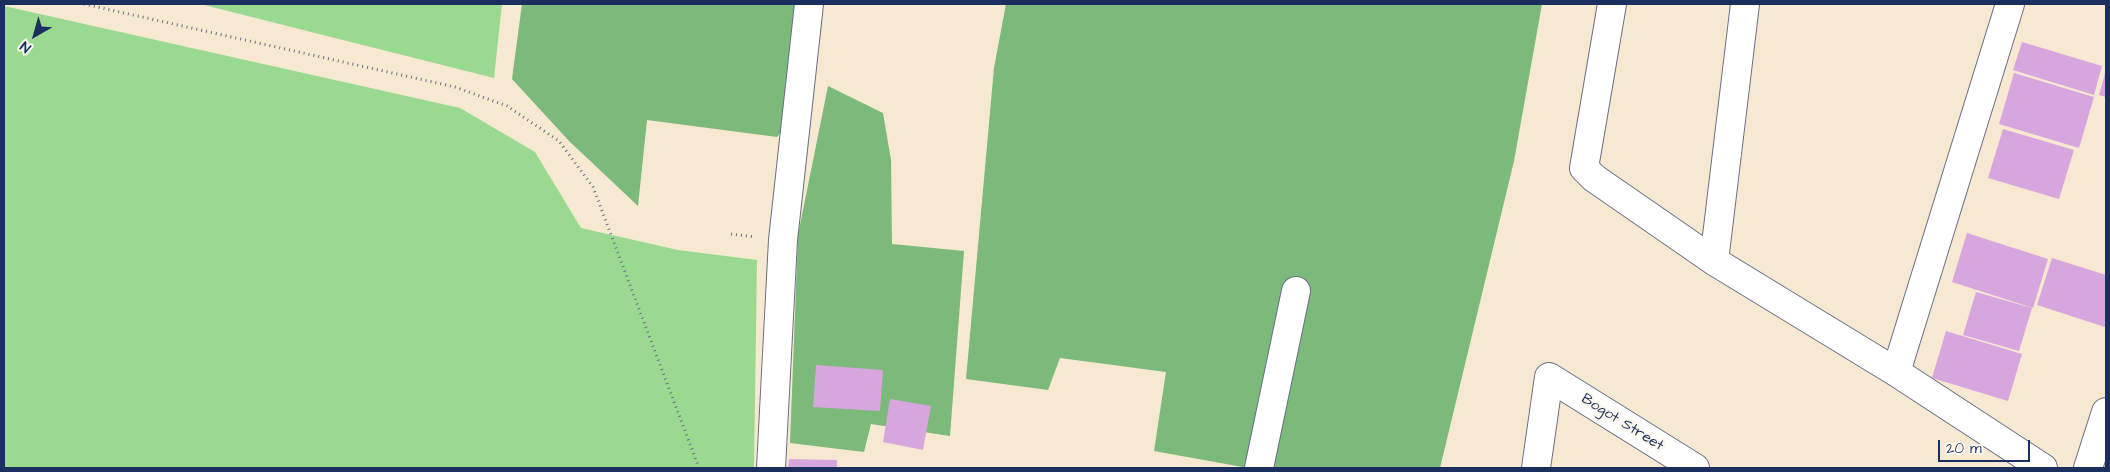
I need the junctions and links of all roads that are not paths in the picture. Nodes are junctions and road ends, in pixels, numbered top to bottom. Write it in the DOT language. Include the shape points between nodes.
graph roads {
  1 [pos="809,4"];
  2 [pos="1612,4"];
  3 [pos="1745,4"];
  4 [pos="2010,4"];
  5 [pos="1714,261"];
  6 [pos="1296,291"];
  7 [pos="1896,372"];
  8 [pos="2106,412"];
  9 [pos="771,468"];
  10 [pos="1259,468"];
  11 [pos="1536,468"];
  12 [pos="1695,468"];
  13 [pos="2043,468"];
  14 [pos="2088,468"];
  1 -- 9 [label="street" via="783,240"];
  2 -- 5 [label="street" via="1584,168"];
  3 -- 5 [label="street"];
  4 -- 7 [label="street"];
  5 -- 7 [label="street"];
  6 -- 10 [label="street"];
  7 -- 13 [label="street"];
  8 -- 14 [label="street"];
  11 -- 12 [label="street, Bogot Street" via="1549,377"];
}
